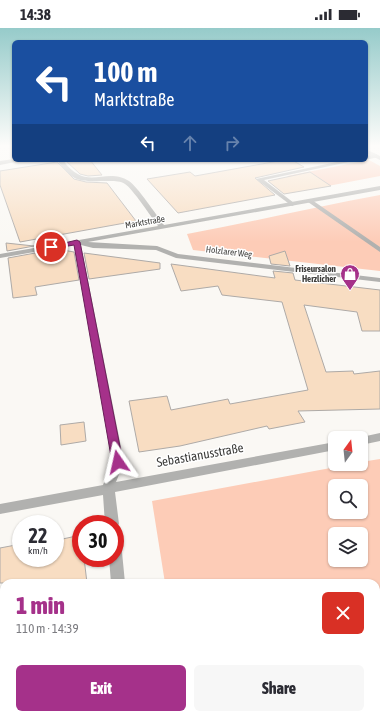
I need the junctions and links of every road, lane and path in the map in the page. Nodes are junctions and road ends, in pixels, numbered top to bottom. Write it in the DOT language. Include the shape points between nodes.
graph roads {
  1 [pos="88,177"];
  2 [pos="268,177"];
  3 [pos="380,188"];
  4 [pos="310,201"];
  5 [pos="292,204"];
  6 [pos="163,228"];
  7 [pos="77,242"];
  8 [pos="380,250"];
  9 [pos="0,256"];
  10 [pos="380,280"];
  11 [pos="380,437"];
  12 [pos="368,440"];
  13 [pos="328,447"];
  14 [pos="108,488"];
  15 [pos="0,509"];
  16 [pos="111,515"];
  17 [pos="116,567"];
  18 [pos="118,579"];
  1 -- 6 [label="street" via="114,178 128,183"];
  2 -- 5 [label="street" via="259,179"];
  3 -- 4 [label="street, Marktstraße"];
  4 -- 5 [label="street, Marktstraße"];
  4 -- 8 [label="street"];
  5 -- 6 [label="street, Marktstraße"];
  6 -- 7 [label="street, Marktstraße"];
  7 -- 9 [label="street, Marktstraße"];
  7 -- 10 [label="street, Holzlarer Weg" via="93,246 157,248 176,256"];
  7 -- 14 [label="street" via="118,462"];
  11 -- 12 [label="street"];
  13 -- 14 [label="street, Sebastianusstraße"];
  14 -- 15 [label="street, Sebastianusstraße"];
  14 -- 16 [label="street"];
  17 -- 18 [label="street"];
}
